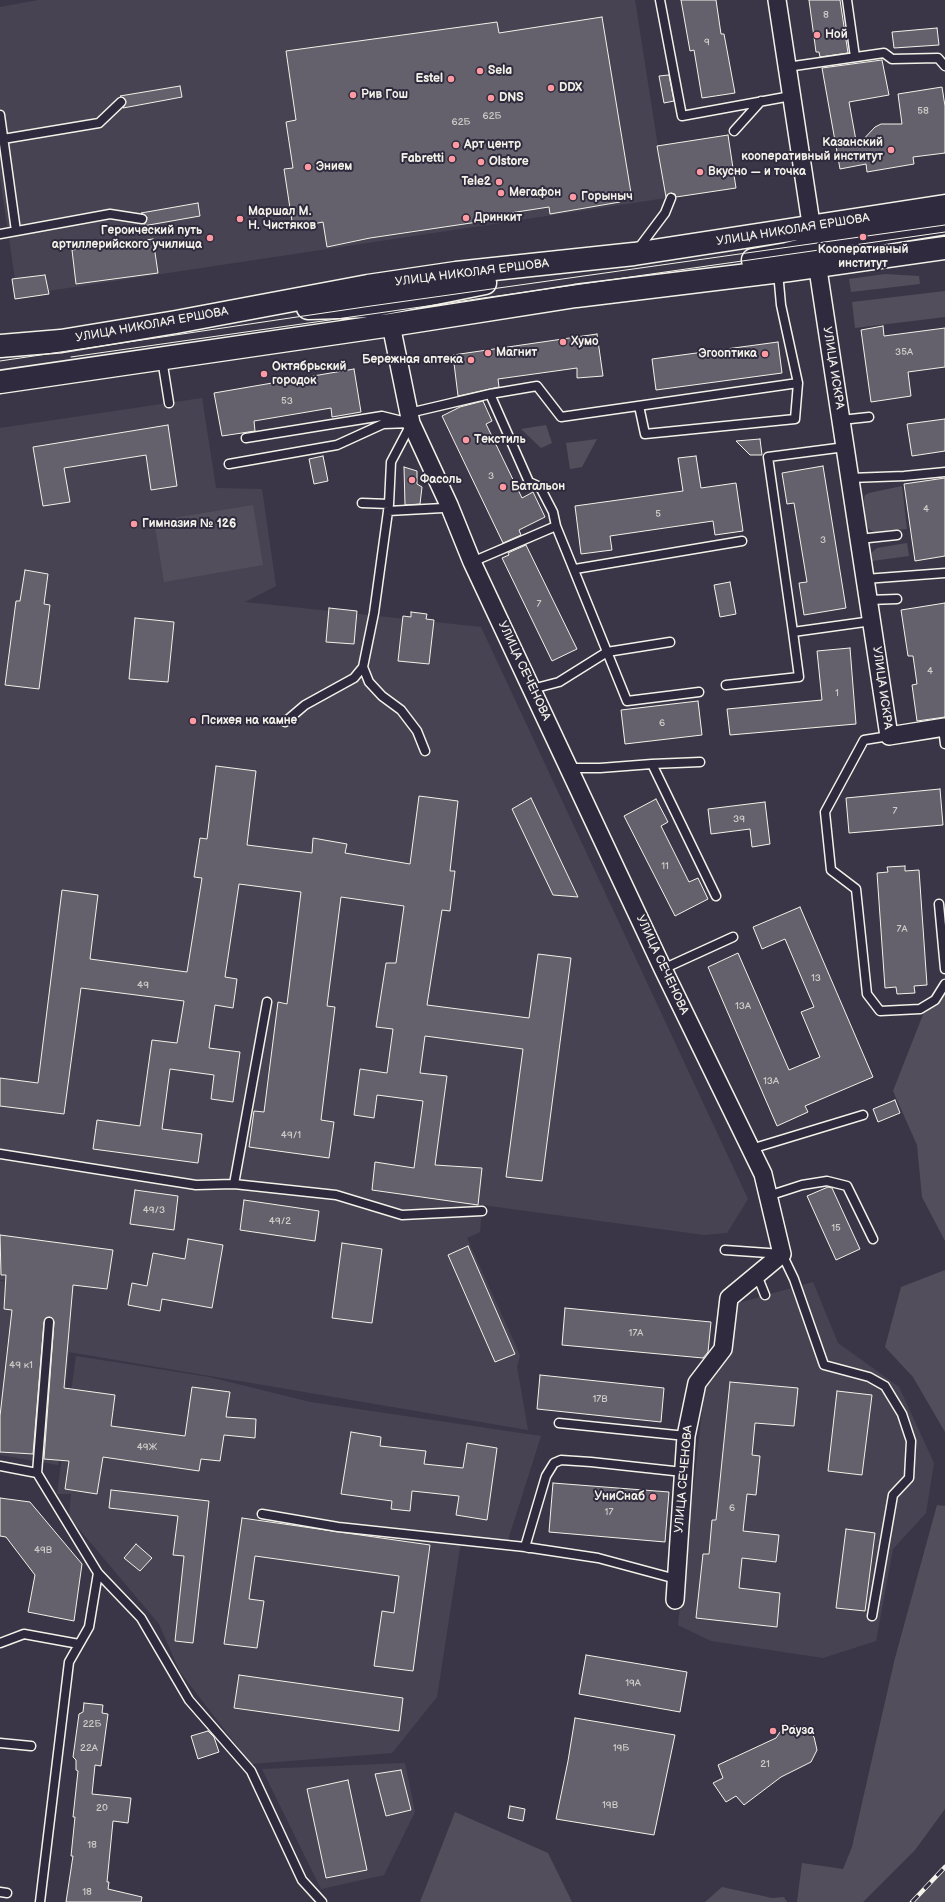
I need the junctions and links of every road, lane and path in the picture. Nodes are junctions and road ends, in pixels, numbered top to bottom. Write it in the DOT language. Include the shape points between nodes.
graph roads {
  1 [pos="660,0"];
  2 [pos="777,0"];
  3 [pos="847,0"];
  4 [pos="855,57"];
  5 [pos="945,66"];
  6 [pos="787,67"];
  7 [pos="791,96"];
  8 [pos="761,101"];
  9 [pos="121,102"];
  10 [pos="0,115"];
  11 [pos="734,131"];
  12 [pos="4,139"];
  13 [pos="672,198"];
  14 [pos="945,206"];
  15 [pos="142,219"];
  16 [pos="945,223"];
  17 [pos="16,230"];
  18 [pos="0,234"];
  19 [pos="814,247"];
  20 [pos="945,247"];
  21 [pos="634,254"];
  22 [pos="778,271"];
  23 [pos="576,296"];
  24 [pos="392,325"];
  25 [pos="61,341"];
  26 [pos="0,346"];
  27 [pos="0,358"];
  28 [pos="165,358"];
  29 [pos="0,368"];
  30 [pos="0,382"];
  31 [pos="798,383"];
  32 [pos="490,394"];
  33 [pos="169,403"];
  34 [pos="639,406"];
  35 [pos="869,417"];
  36 [pos="410,418"];
  37 [pos="841,420"];
  38 [pos="246,438"];
  39 [pos="845,447"];
  40 [pos="229,464"];
  41 [pos="945,472"];
  42 [pos="850,478"];
  43 [pos="362,503"];
  44 [pos="449,505"];
  45 [pos="388,508"];
  46 [pos="556,526"];
  47 [pos="897,534"];
  48 [pos="859,539"];
  49 [pos="742,541"];
  50 [pos="472,562"];
  51 [pos="574,569"];
  52 [pos="945,573"];
  53 [pos="865,579"];
  54 [pos="897,599"];
  55 [pos="868,600"];
  56 [pos="872,621"];
  57 [pos="793,632"];
  58 [pos="670,642"];
  59 [pos="607,652"];
  60 [pos="363,667"];
  61 [pos="726,685"];
  62 [pos="532,690"];
  63 [pos="699,692"];
  64 [pos="285,722"];
  65 [pos="944,733"];
  66 [pos="889,736"];
  67 [pos="425,751"];
  68 [pos="700,762"];
  69 [pos="652,764"];
  70 [pos="570,768"];
  71 [pos="716,896"];
  72 [pos="939,904"];
  73 [pos="733,937"];
  74 [pos="663,969"];
  75 [pos="945,969"];
  76 [pos="945,984"];
  77 [pos="267,1002"];
  78 [pos="863,1115"];
  79 [pos="751,1149"];
  80 [pos="0,1154"];
  81 [pos="234,1184"];
  82 [pos="768,1196"];
  83 [pos="482,1211"];
  84 [pos="873,1239"];
  85 [pos="725,1250"];
  86 [pos="782,1254"];
  87 [pos="757,1274"];
  88 [pos="765,1295"];
  89 [pos="48,1322"];
  90 [pos="559,1423"];
  91 [pos="686,1436"];
  92 [pos="0,1466"];
  93 [pos="683,1472"];
  94 [pos="37,1473"];
  95 [pos="262,1514"];
  96 [pos="524,1548"];
  97 [pos="98,1573"];
  98 [pos="676,1579"];
  99 [pos="675,1600"];
  100 [pos="872,1616"];
  101 [pos="0,1643"];
  102 [pos="79,1644"];
  103 [pos="0,1743"];
  104 [pos="31,1746"];
  105 [pos="40,1902"];
  106 [pos="322,1902"];
  1 -- 8 [label="lane" via="682,116"];
  2 -- 6 [label="street, УЛИЦА ИСКРА"];
  3 -- 4 [label="lane"];
  4 -- 5 [label="lane" via="884,52 892,59 938,58"];
  4 -- 6 [label="lane"];
  6 -- 7 [label="street, УЛИЦА ИСКРА"];
  7 -- 8 [label="lane"];
  7 -- 19 [label="street, УЛИЦА ИСКРА"];
  8 -- 11 [label="lane"];
  9 -- 12 [label="lane" via="99,123"];
  10 -- 12 [label="lane"];
  12 -- 17 [label="lane"];
  13 -- 21 [label="lane" via="665,213"];
  14 -- 19 [label="main road, УЛИЦА НИКОЛАЯ ЕРШОВА"];
  15 -- 17 [label="lane" via="110,214"];
  16 -- 19 [label="main road"];
  17 -- 18 [label="lane"];
  19 -- 20 [label="main road"];
  19 -- 21 [label="main road, УЛИЦА НИКОЛАЯ ЕРШОВА"];
  19 -- 22 [label="main road, УЛИЦА НИКОЛАЯ ЕРШОВА"];
  19 -- 23 [label="main road" via="787,254 668,273"];
  19 -- 37 [label="street, УЛИЦА ИСКРА"];
  21 -- 25 [label="main road, УЛИЦА НИКОЛАЯ ЕРШОВА" via="371,306 233,311"];
  22 -- 23 [label="main road, УЛИЦА НИКОЛАЯ ЕРШОВА"];
  22 -- 31 [label="lane" via="781,305"];
  23 -- 24 [label="main road, УЛИЦА НИКОЛАЯ ЕРШОВА"];
  23 -- 28 [label="main road" via="373,313"];
  24 -- 28 [label="main road, УЛИЦА НИКОЛАЯ ЕРШОВА"];
  24 -- 36 [label="street, УЛИЦА СЕЧЕНОВА"];
  25 -- 26 [label="main road, УЛИЦА НИКОЛАЯ ЕРШОВА"];
  25 -- 27 [label="main road"];
  28 -- 29 [label="main road"];
  28 -- 30 [label="main road, УЛИЦА НИКОЛАЯ ЕРШОВА"];
  28 -- 33 [label="lane"];
  31 -- 34 [label="lane"];
  31 -- 34 [label="lane" via="795,419 645,434"];
  32 -- 34 [label="lane" via="537,386 561,417"];
  32 -- 36 [label="lane"];
  32 -- 46 [label="lane" via="529,482 540,487 553,512"];
  35 -- 37 [label="lane"];
  36 -- 38 [label="lane" via="382,416"];
  36 -- 40 [label="lane" via="383,424 337,445"];
  36 -- 44 [label="street, УЛИЦА СЕЧЕНОВА"];
  36 -- 45 [label="lane" via="391,462"];
  37 -- 39 [label="street, УЛИЦА ИСКРА"];
  39 -- 42 [label="street, УЛИЦА ИСКРА"];
  39 -- 57 [label="lane" via="768,457"];
  41 -- 42 [label="lane"];
  42 -- 48 [label="street, УЛИЦА ИСКРА"];
  43 -- 45 [label="lane"];
  44 -- 45 [label="lane" via="444,508"];
  44 -- 50 [label="street, УЛИЦА СЕЧЕНОВА"];
  45 -- 60 [label="lane" via="374,613"];
  46 -- 50 [label="lane"];
  46 -- 51 [label="lane"];
  47 -- 48 [label="lane"];
  48 -- 53 [label="street, УЛИЦА ИСКРА"];
  49 -- 51 [label="lane"];
  50 -- 62 [label="street, УЛИЦА СЕЧЕНОВА"];
  51 -- 59 [label="lane"];
  52 -- 53 [label="lane"];
  53 -- 55 [label="street, УЛИЦА ИСКРА"];
  54 -- 55 [label="lane"];
  55 -- 56 [label="street, УЛИЦА ИСКРА"];
  56 -- 57 [label="lane"];
  56 -- 66 [label="street, УЛИЦА ИСКРА"];
  57 -- 61 [label="lane" via="799,677"];
  58 -- 59 [label="lane"];
  59 -- 62 [label="lane" via="559,682"];
  59 -- 63 [label="lane" via="627,702"];
  60 -- 64 [label="lane" via="354,678 305,705"];
  60 -- 67 [label="lane" via="369,682 401,710 417,732"];
  62 -- 70 [label="street, УЛИЦА СЕЧЕНОВА"];
  65 -- 66 [label="street"];
  66 -- 76 [label="lane" via="864,740 825,812 831,870 856,889 866,994 880,1011 920,1009 935,1000"];
  68 -- 69 [label="lane"];
  69 -- 70 [label="lane"];
  69 -- 71 [label="lane"];
  70 -- 74 [label="street, УЛИЦА СЕЧЕНОВА"];
  72 -- 75 [label="lane"];
  73 -- 74 [label="lane"];
  74 -- 79 [label="street, УЛИЦА СЕЧЕНОВА"];
  77 -- 81 [label="lane"];
  78 -- 79 [label="lane"];
  79 -- 82 [label="street, УЛИЦА СЕЧЕНОВА" via="763,1174"];
  80 -- 81 [label="lane" via="196,1185"];
  81 -- 83 [label="lane" via="336,1195 402,1215"];
  82 -- 84 [label="lane" via="802,1185 827,1181 847,1186"];
  82 -- 86 [label="street, УЛИЦА СЕЧЕНОВА"];
  85 -- 86 [label="lane"];
  86 -- 87 [label="street, УЛИЦА СЕЧЕНОВА"];
  86 -- 100 [label="lane" via="794,1279 824,1365 869,1377 885,1386 902,1414 911,1441 909,1478 893,1495"];
  87 -- 88 [label="lane"];
  87 -- 91 [label="street, УЛИЦА СЕЧЕНОВА" via="729,1298 723,1349 697,1383"];
  89 -- 94 [label="lane"];
  90 -- 91 [label="lane"];
  91 -- 93 [label="street, УЛИЦА СЕЧЕНОВА"];
  92 -- 94 [label="lane"];
  93 -- 96 [label="lane" via="561,1460 554,1464 546,1476"];
  93 -- 98 [label="street, УЛИЦА СЕЧЕНОВА"];
  94 -- 97 [label="lane"];
  95 -- 96 [label="lane" via="338,1527"];
  96 -- 98 [label="lane" via="598,1558"];
  97 -- 102 [label="lane" via="89,1627"];
  97 -- 106 [label="lane" via="140,1618 190,1700 251,1771 302,1880"];
  98 -- 99 [label="street, УЛИЦА СЕЧЕНОВА"];
  101 -- 102 [label="lane" via="24,1634"];
  102 -- 105 [label="lane" via="69,1662"];
  103 -- 104 [label="lane"];
}
